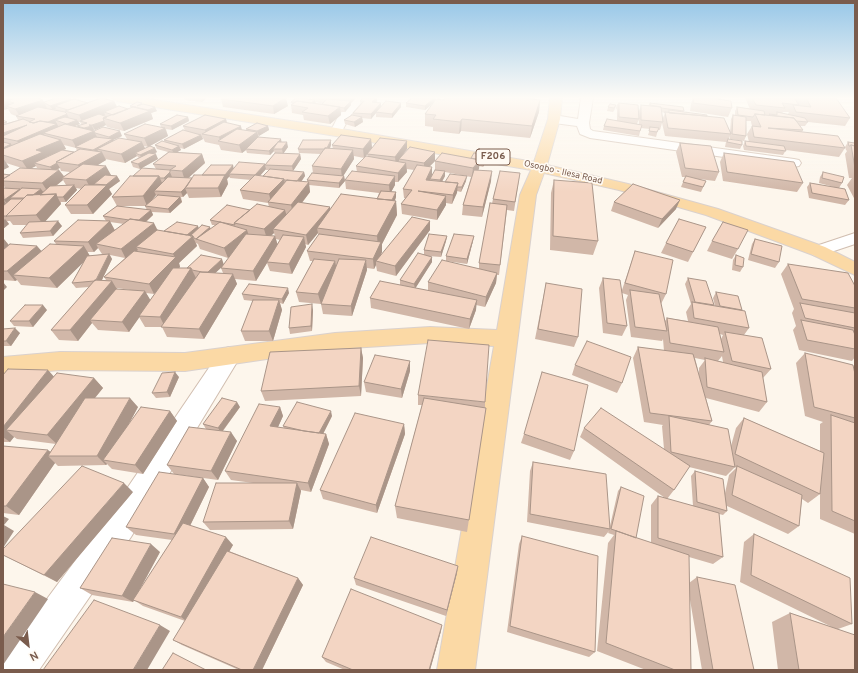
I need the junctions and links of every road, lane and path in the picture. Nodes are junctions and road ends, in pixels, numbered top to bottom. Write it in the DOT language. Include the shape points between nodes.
graph roads {
  1 [pos="319,129"];
  2 [pos="549,129"];
  3 [pos="584,129"];
  4 [pos="336,132"];
  5 [pos="794,163"];
  6 [pos="539,166"];
  7 [pos="855,238"];
  8 [pos="818,251"];
  9 [pos="855,269"];
  10 [pos="507,339"];
  11 [pos="230,356"];
  12 [pos="3,366"];
  13 [pos="17,670"];
  14 [pos="456,670"];
  1 -- 4 [label="main road, Osogbo - Ilesa Road / F206"];
  2 -- 6 [label="main road"];
  3 -- 5 [label="street" via="590,134"];
  4 -- 6 [label="main road, Osogbo - Ilesa Road / F206"];
  6 -- 8 [label="main road, Osogbo - Ilesa Road / F206" via="712,212"];
  6 -- 10 [label="main road" via="528,195"];
  7 -- 8 [label="street"];
  8 -- 9 [label="main road, Osogbo - Ilesa Road / F206"];
  10 -- 11 [label="main road" via="430,335 335,341"];
  10 -- 14 [label="main road"];
  11 -- 12 [label="main road" via="185,362 60,361"];
  11 -- 13 [label="street" via="120,526"];
}
